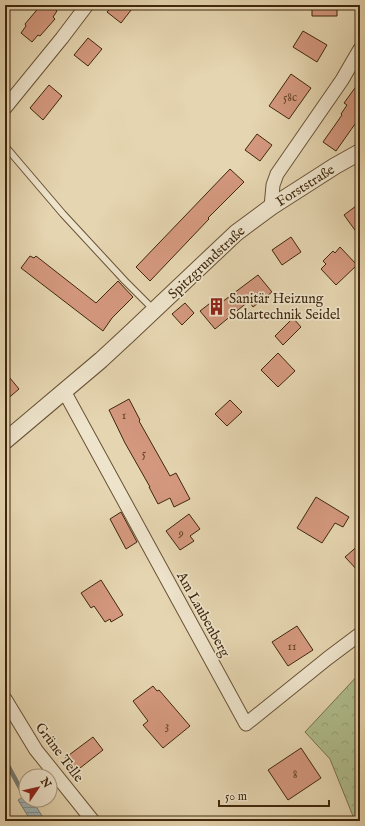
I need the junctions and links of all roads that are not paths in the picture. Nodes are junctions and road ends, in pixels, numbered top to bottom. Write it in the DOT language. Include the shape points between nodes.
graph roads {
  1 [pos="87,5"];
  2 [pos="360,49"];
  3 [pos="5,108"];
  4 [pos="5,146"];
  5 [pos="360,152"];
  6 [pos="271,207"];
  7 [pos="155,311"];
  8 [pos="64,391"];
  9 [pos="5,441"];
  10 [pos="360,634"];
  11 [pos="5,699"];
  12 [pos="94,821"];
  1 -- 3 [label="street"];
  2 -- 6 [label="street" via="278,174 273,185"];
  4 -- 7 [label="lane" via="124,281"];
  5 -- 6 [label="street, Forststraße"];
  6 -- 7 [label="street, Spitzgrundstraße" via="236,233"];
  7 -- 8 [label="street, Spitzgrundstraße"];
  8 -- 9 [label="street, Spitzgrundstraße"];
  8 -- 10 [label="street, Am Laubenberg" via="246,724"];
  11 -- 12 [label="street, Grüne Telle" via="36,750"];
}
